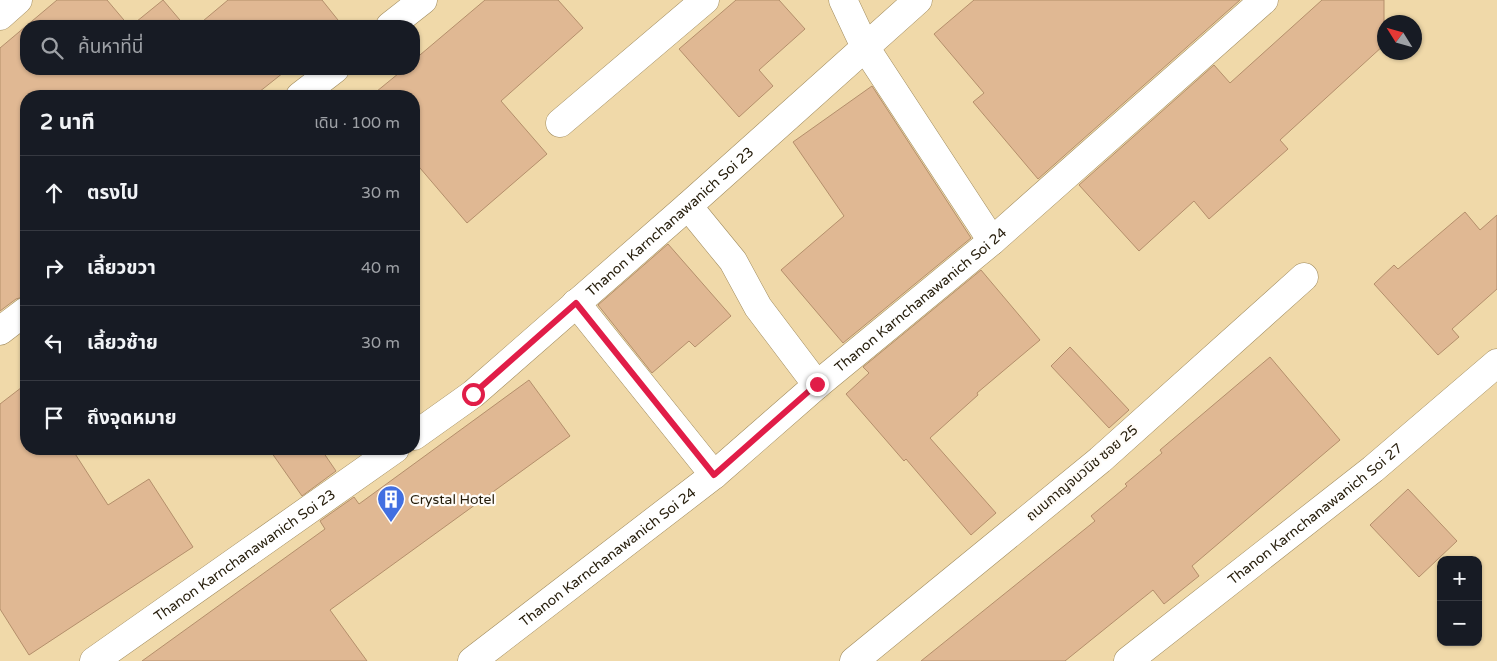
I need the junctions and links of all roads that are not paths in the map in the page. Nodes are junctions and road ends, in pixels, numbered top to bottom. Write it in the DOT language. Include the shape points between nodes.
graph roads {
  1 [pos="18,0"];
  2 [pos="423,0"];
  3 [pos="705,0"];
  4 [pos="843,0"];
  5 [pos="918,0"];
  6 [pos="1264,0"];
  7 [pos="0,16"];
  8 [pos="398,20"];
  9 [pos="865,47"];
  10 [pos="327,75"];
  11 [pos="308,90"];
  12 [pos="560,123"];
  13 [pos="688,206"];
  14 [pos="992,240"];
  15 [pos="1304,277"];
  16 [pos="576,303"];
  17 [pos="20,316"];
  18 [pos="0,331"];
  19 [pos="1497,363"];
  20 [pos="817,384"];
  21 [pos="420,432"];
  22 [pos="387,455"];
  23 [pos="714,475"];
  24 [pos="94,661"];
  25 [pos="472,661"];
  26 [pos="854,661"];
  27 [pos="1128,661"];
  1 -- 7 [label="street"];
  2 -- 8 [label="street"];
  3 -- 12 [label="street"];
  4 -- 9 [label="street"];
  5 -- 9 [label="street, Thanon Karnchanawanich Soi 23"];
  6 -- 14 [label="street, Thanon Karnchanawanich Soi 24"];
  9 -- 13 [label="street, Thanon Karnchanawanich Soi 23"];
  9 -- 14 [label="street"];
  10 -- 11 [label="street"];
  13 -- 16 [label="street, Thanon Karnchanawanich Soi 23"];
  13 -- 20 [label="street" via="733,261 758,307"];
  14 -- 20 [label="street, Thanon Karnchanawanich Soi 24"];
  15 -- 26 [label="street, ถนนกาญจนวนิช ซอย 25" via="1100,460"];
  16 -- 21 [label="street, Thanon Karnchanawanich Soi 23" via="473,394"];
  16 -- 23 [label="street"];
  17 -- 18 [label="street"];
  19 -- 27 [label="street, Thanon Karnchanawanich Soi 27" via="1373,468"];
  20 -- 23 [label="street, Thanon Karnchanawanich Soi 24"];
  22 -- 24 [label="street, Thanon Karnchanawanich Soi 23"];
  23 -- 25 [label="street, Thanon Karnchanawanich Soi 24"];
}
